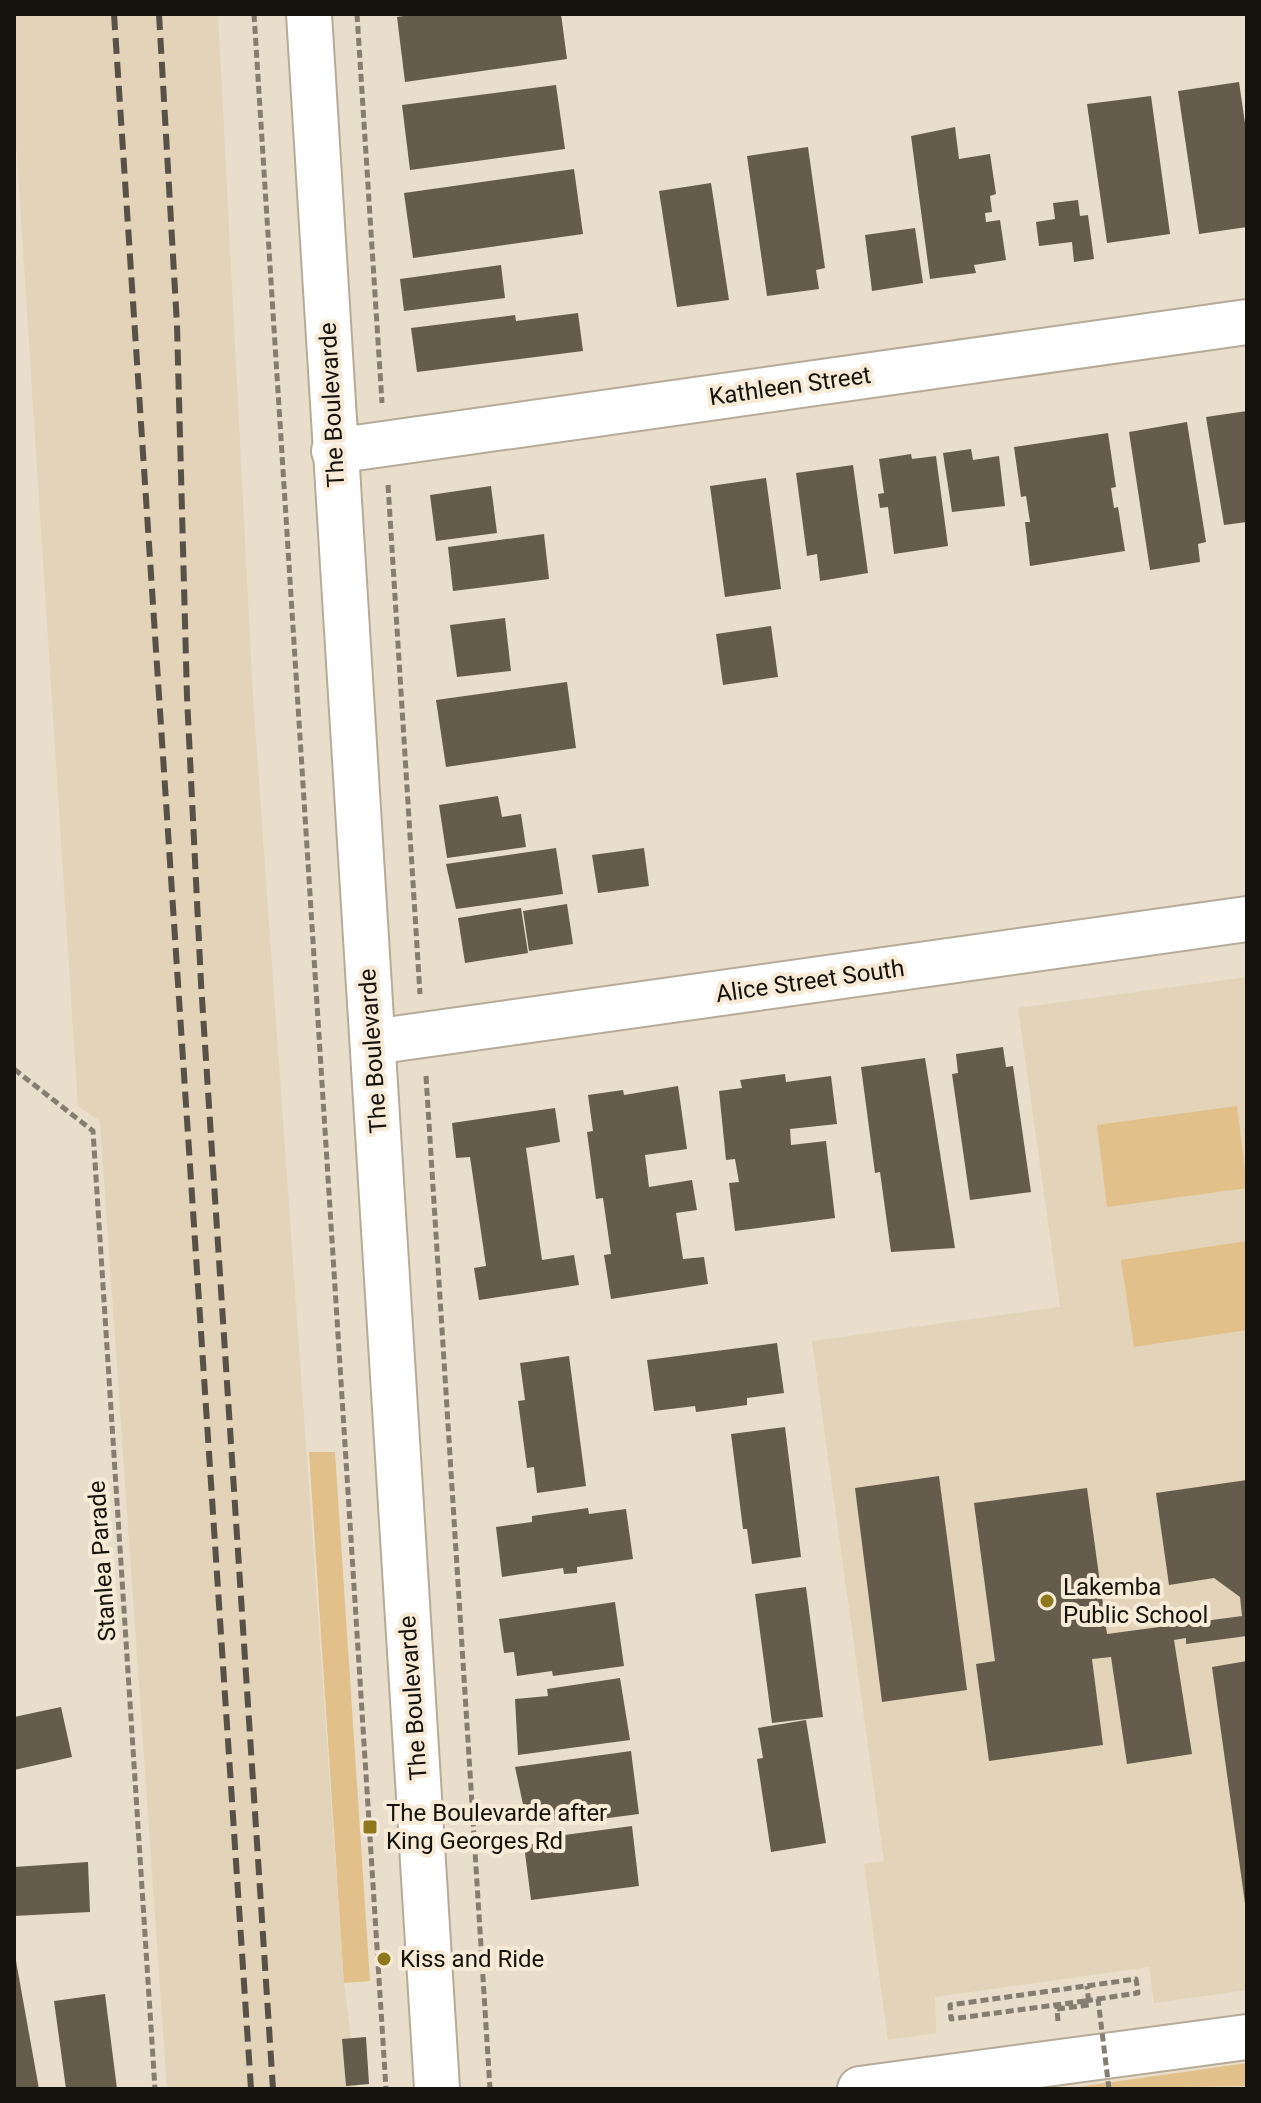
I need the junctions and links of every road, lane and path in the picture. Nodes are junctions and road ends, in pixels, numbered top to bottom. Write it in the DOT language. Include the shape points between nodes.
graph roads {
  1 [pos="254,14"];
  2 [pos="309,14"];
  3 [pos="1247,322"];
  4 [pos="334,451"];
  5 [pos="1247,919"];
  6 [pos="373,1042"];
  7 [pos="14,1069"];
  8 [pos="1087,1986"];
  9 [pos="1098,1999"];
  10 [pos="1058,2021"];
  11 [pos="1247,2037"];
  12 [pos="155,2089"];
  13 [pos="386,2089"];
  14 [pos="437,2089"];
  15 [pos="860,2089"];
  16 [pos="1109,2089"];
  1 -- 13 [label="path"];
  2 -- 4 [label="main road, The Boulevarde"];
  3 -- 4 [label="main road, Kathleen Street"];
  4 -- 6 [label="main road, The Boulevarde"];
  5 -- 6 [label="main road, Alice Street South"];
  6 -- 14 [label="main road, The Boulevarde"];
  7 -- 12 [label="path, Stanlea Parade" via="93,1131"];
  8 -- 9 [label="path" via="1136,1979 1138,1993"];
  8 -- 9 [label="path, bridge" via="950,2005 951,2019"];
  8 -- 10 [label="path" via="1089,2005 1057,2009"];
  9 -- 16 [label="path, bridge"];
  11 -- 15 [label="main road"];
}
